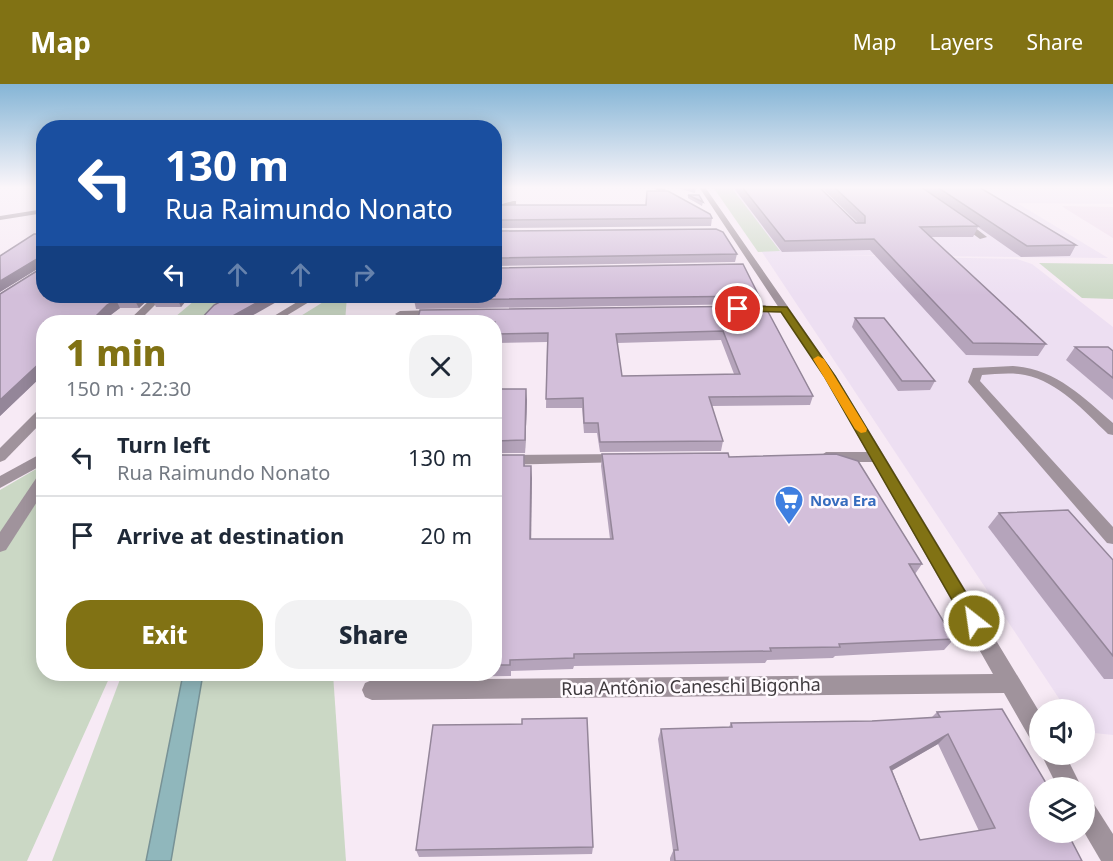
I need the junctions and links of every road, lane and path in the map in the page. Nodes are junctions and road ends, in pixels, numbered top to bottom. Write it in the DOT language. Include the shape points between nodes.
graph roads {
  1 [pos="719,223"];
  2 [pos="724,223"];
  3 [pos="963,223"];
  4 [pos="727,229"];
  5 [pos="983,237"];
  6 [pos="152,303"];
  7 [pos="303,303"];
  8 [pos="452,313"];
  9 [pos="400,314"];
  10 [pos="139,315"];
  11 [pos="281,315"];
  12 [pos="36,420"];
  13 [pos="1113,430"];
  14 [pos="0,457"];
  15 [pos="877,457"];
  16 [pos="809,458"];
  17 [pos="502,459"];
  18 [pos="635,459"];
  19 [pos="36,462"];
  20 [pos="0,483"];
  21 [pos="36,490"];
  22 [pos="1113,538"];
  23 [pos="0,545"];
  24 [pos="1010,682"];
  25 [pos="372,690"];
  26 [pos="1029,715"];
  27 [pos="1095,828"];
  28 [pos="1113,858"];
  1 -- 4 [label="street"];
  2 -- 4 [label="street"];
  3 -- 5 [label="street"];
  4 -- 15 [label="street" via="778,309 830,376"];
  6 -- 10 [label="street"];
  7 -- 11 [label="street"];
  8 -- 9 [label="street"];
  12 -- 14 [label="street"];
  13 -- 22 [label="street" via="1060,383 1045,376 1023,370 977,371 974,382"];
  15 -- 16 [label="street"];
  15 -- 24 [label="street"];
  17 -- 18 [label="street"];
  19 -- 20 [label="street"];
  21 -- 23 [label="street"];
  24 -- 25 [label="street, Rua Antônio Caneschi Bigonha"];
  24 -- 26 [label="street"];
  27 -- 28 [label="street"];
}
